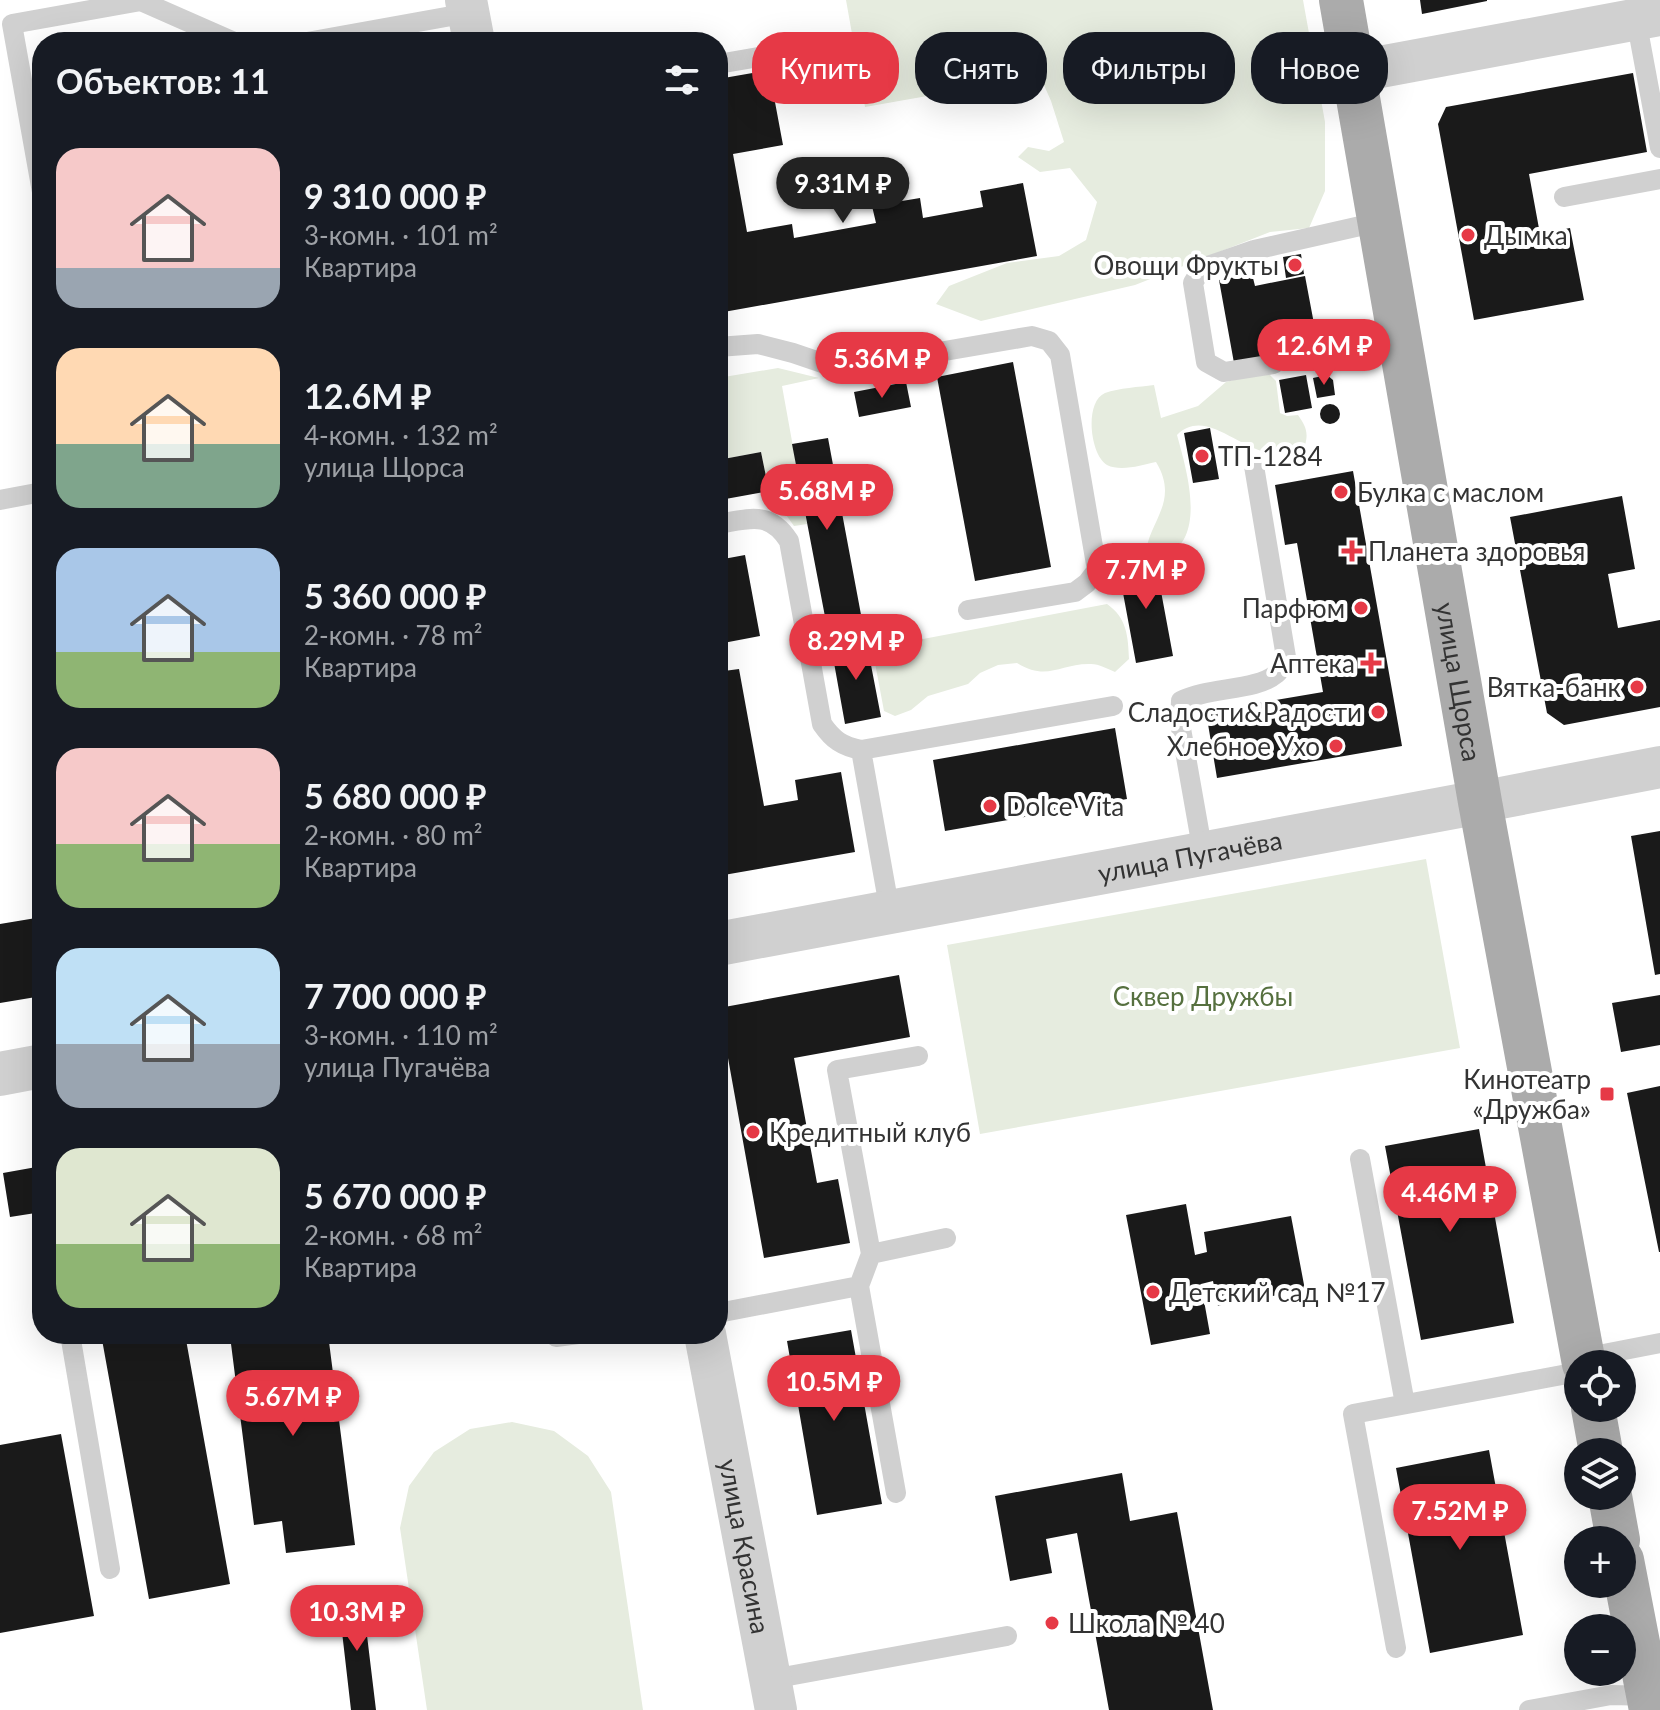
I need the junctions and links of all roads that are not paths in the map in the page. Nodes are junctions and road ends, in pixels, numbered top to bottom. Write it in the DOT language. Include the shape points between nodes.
graph roads {
  1 [pos="1341,0"];
  2 [pos="1648,17"];
  3 [pos="469,18"];
  4 [pos="211,32"];
  5 [pos="374,32"];
  6 [pos="1346,32"];
  7 [pos="752,58"];
  8 [pos="728,62"];
  9 [pos="1388,65"];
  10 [pos="1358,104"];
  11 [pos="32,136"];
  12 [pos="1660,148"];
  13 [pos="1660,179"];
  14 [pos="1564,197"];
  15 [pos="1378,222"];
  16 [pos="728,346"];
  17 [pos="1274,364"];
  18 [pos="1254,466"];
  19 [pos="32,494"];
  20 [pos="0,500"];
  21 [pos="728,522"];
  22 [pos="968,610"];
  23 [pos="1113,706"];
  24 [pos="861,750"];
  25 [pos="1660,767"];
  26 [pos="1480,802"];
  27 [pos="1203,853"];
  28 [pos="890,912"];
  29 [pos="728,942"];
  30 [pos="918,1056"];
  31 [pos="32,1068"];
  32 [pos="0,1074"];
  33 [pos="1360,1159"];
  34 [pos="946,1238"];
  35 [pos="871,1254"];
  36 [pos="859,1286"];
  37 [pos="728,1311"];
  38 [pos="1660,1343"];
  39 [pos="72,1344"];
  40 [pos="707,1344"];
  41 [pos="1579,1350"];
  42 [pos="1635,1350"];
  43 [pos="1564,1369"];
  44 [pos="1405,1404"];
  45 [pos="896,1493"];
  46 [pos="110,1569"];
  47 [pos="1630,1598"];
  48 [pos="1007,1636"];
  49 [pos="1396,1648"];
  50 [pos="774,1694"];
  51 [pos="1653,1700"];
  52 [pos="1529,1710"];
  1 -- 6 [label="main road, улица Щорса"];
  2 -- 9 [label="street"];
  2 -- 12 [label="lane"];
  3 -- 5 [label="lane"];
  4 -- 11 [label="lane" via="141,1 12,24"];
  7 -- 8 [label="lane"];
  10 -- 15 [label="main road, улица Щорса"];
  13 -- 14 [label="lane"];
  15 -- 17 [label="lane" via="1254,250 1202,268 1193,283 1206,362 1224,372"];
  15 -- 26 [label="main road, улица Щорса"];
  16 -- 22 [label="lane" via="758,344 840,369 1032,336 1049,341 1060,355 1097,570 1075,592"];
  18 -- 27 [label="lane" via="1286,657 1279,673 1264,682 1181,701 1180,723"];
  19 -- 20 [label="lane"];
  21 -- 24 [label="lane" via="769,521 789,541 822,724 833,739"];
  23 -- 24 [label="lane"];
  24 -- 28 [label="lane"];
  25 -- 26 [label="street, улица Пугачёва"];
  26 -- 27 [label="street, улица Пугачёва"];
  26 -- 41 [label="main road, улица Щорса"];
  27 -- 28 [label="street, улица Пугачёва"];
  28 -- 29 [label="street, улица Пугачёва"];
  30 -- 35 [label="lane" via="837,1070"];
  31 -- 32 [label="street"];
  33 -- 44 [label="lane"];
  34 -- 35 [label="lane"];
  35 -- 36 [label="lane"];
  36 -- 37 [label="lane"];
  36 -- 45 [label="lane"];
  38 -- 42 [label="lane"];
  39 -- 46 [label="lane"];
  40 -- 50 [label="street, улица Красина"];
  43 -- 44 [label="lane"];
  44 -- 49 [label="lane" via="1353,1414"];
  47 -- 51 [label="main road"];
  48 -- 50 [label="lane"];
  51 -- 52 [label="lane" via="1611,1695"];
}
